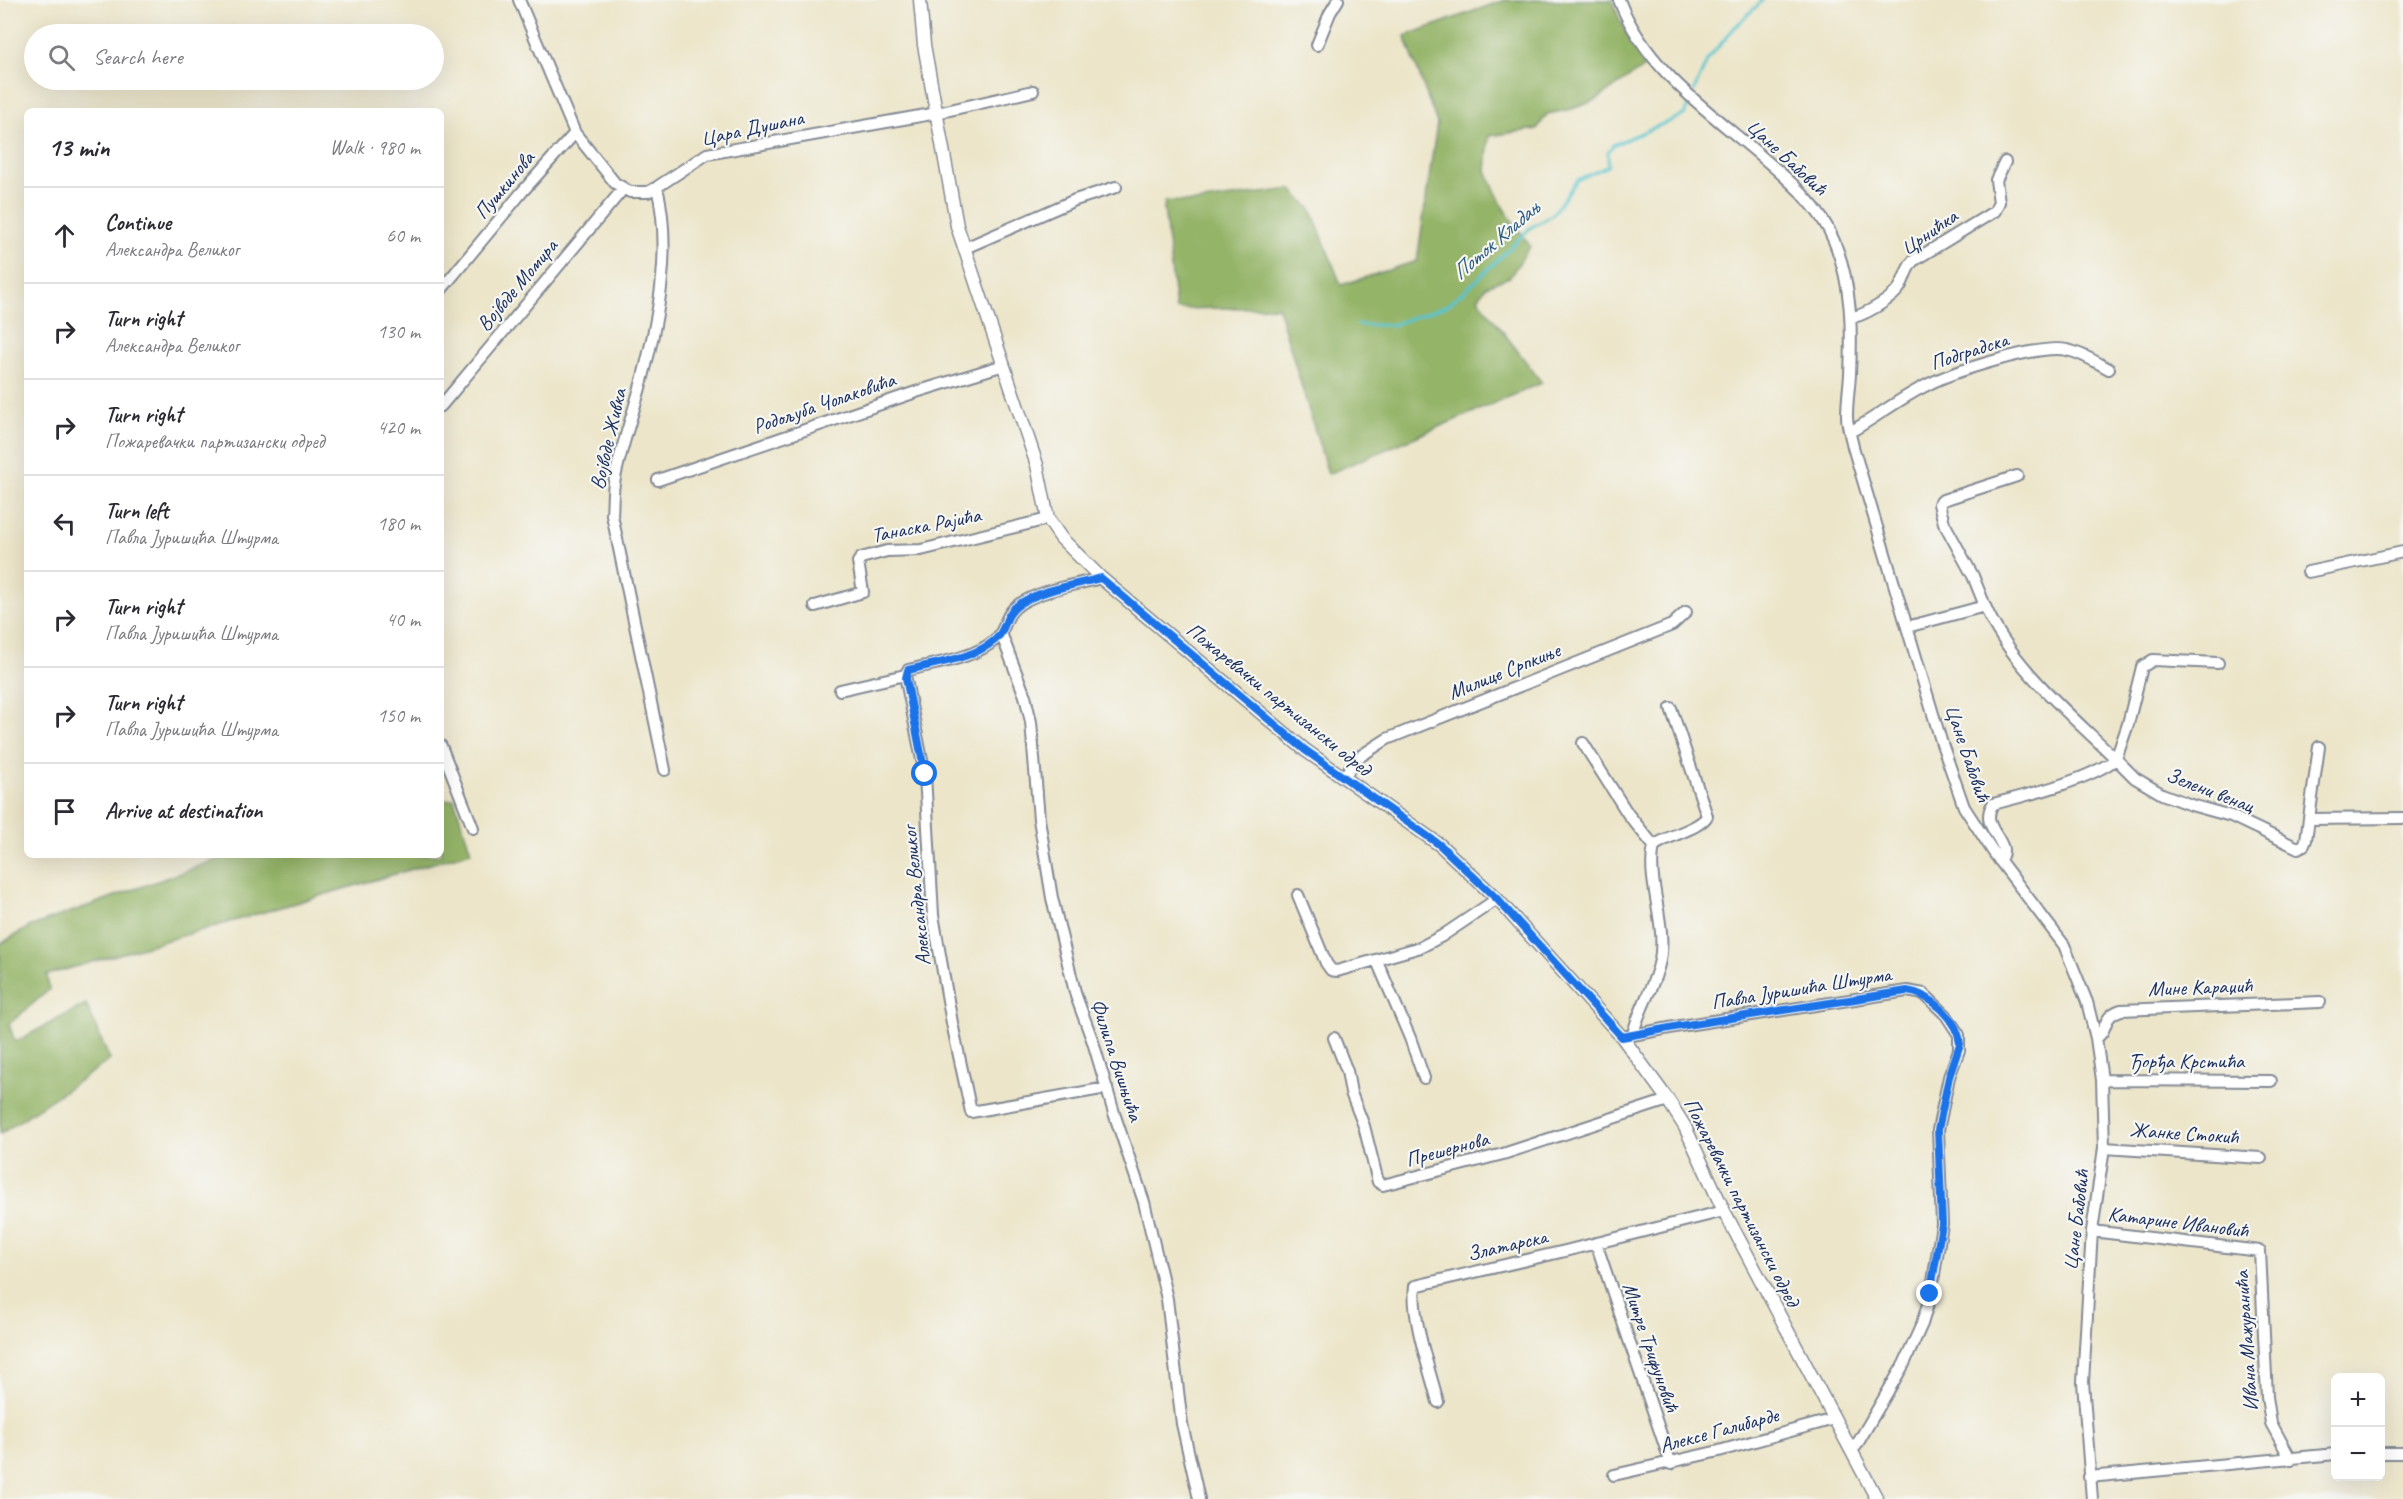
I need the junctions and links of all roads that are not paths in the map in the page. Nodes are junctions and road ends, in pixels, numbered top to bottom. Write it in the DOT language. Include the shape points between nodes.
graph roads {
  1 [pos="519,0"];
  2 [pos="920,0"];
  3 [pos="1338,0"];
  4 [pos="1619,0"];
  5 [pos="1317,45"];
  6 [pos="1033,91"];
  7 [pos="936,113"];
  8 [pos="575,133"];
  9 [pos="2005,162"];
  10 [pos="657,187"];
  11 [pos="1116,187"];
  12 [pos="623,189"];
  13 [pos="965,248"];
  14 [pos="444,286"];
  15 [pos="1851,317"];
  16 [pos="1004,366"];
  17 [pos="2109,369"];
  18 [pos="444,402"];
  19 [pos="1850,432"];
  20 [pos="2017,476"];
  21 [pos="658,480"];
  22 [pos="1048,519"];
  23 [pos="2403,552"];
  24 [pos="2308,572"];
  25 [pos="1101,578"];
  26 [pos="815,606"];
  27 [pos="1985,606"];
  28 [pos="1686,612"];
  29 [pos="1907,627"];
  30 [pos="1001,633"];
  31 [pos="2218,663"];
  32 [pos="905,675"];
  33 [pos="840,690"];
  34 [pos="1671,708"];
  35 [pos="1583,743"];
  36 [pos="2319,747"];
  37 [pos="444,754"];
  38 [pos="2116,759"];
  39 [pos="665,770"];
  40 [pos="1344,777"];
  41 [pos="2403,818"];
  42 [pos="2309,819"];
  43 [pos="473,828"];
  44 [pos="1654,846"];
  45 [pos="1999,860"];
  46 [pos="1298,896"];
  47 [pos="1497,899"];
  48 [pos="1377,961"];
  49 [pos="2320,1002"];
  50 [pos="1628,1035"];
  51 [pos="1335,1038"];
  52 [pos="2096,1038"];
  53 [pos="1424,1078"];
  54 [pos="2102,1080"];
  55 [pos="2271,1081"];
  56 [pos="1107,1088"];
  57 [pos="1668,1100"];
  58 [pos="2104,1148"];
  59 [pos="2261,1158"];
  60 [pos="1724,1211"];
  61 [pos="2092,1231"];
  62 [pos="1596,1243"];
  63 [pos="2260,1251"];
  64 [pos="1438,1402"];
  65 [pos="1834,1419"];
  66 [pos="1850,1449"];
  67 [pos="2385,1453"];
  68 [pos="2403,1453"];
  69 [pos="2331,1455"];
  70 [pos="2291,1460"];
  71 [pos="1671,1464"];
  72 [pos="1614,1476"];
  73 [pos="2089,1477"];
  74 [pos="1199,1499"];
  75 [pos="1877,1499"];
  76 [pos="2092,1499"];
  1 -- 8 [label="street"];
  2 -- 7 [label="street, Пожаревачки партизански одред"];
  3 -- 5 [label="street"];
  4 -- 15 [label="street, Цане Бабовић" via="1638,40 1659,65 1687,94 1782,174 1825,222 1847,278"];
  6 -- 7 [label="street"];
  7 -- 10 [label="street, Цара Душана" via="707,154"];
  7 -- 13 [label="street, Пожаревачки партизански одред" via="957,226"];
  8 -- 12 [label="street"];
  8 -- 14 [label="street, Пушкинова"];
  9 -- 15 [label="street, Црнићка" via="1996,180 1999,202 1995,211 1913,261 1900,289"];
  10 -- 12 [label="street, Цара Душана" via="648,192"];
  10 -- 39 [label="street, Војводе Живка" via="663,212 661,288 643,375 614,481 612,515"];
  11 -- 13 [label="street"];
  12 -- 18 [label="street, Војводе Момира"];
  13 -- 16 [label="street, Пожаревачки партизански одред"];
  15 -- 19 [label="street, Цане Бабовић" via="1847,417"];
  16 -- 21 [label="street, Родољуба Чолаковића"];
  16 -- 22 [label="street, Пожаревачки партизански одред" via="1037,465"];
  17 -- 19 [label="street, Подградска" via="2066,350 2031,351 1925,386"];
  19 -- 29 [label="street, Цане Бабовић"];
  20 -- 27 [label="street, Зелени венац" via="1938,504"];
  22 -- 25 [label="street, Пожаревачки партизански одред" via="1061,538"];
  22 -- 26 [label="street, Танаска Рајића" via="921,550 887,550 861,558 858,562 863,592"];
  23 -- 24 [label="street"];
  25 -- 30 [label="street" via="1022,603 1007,617"];
  25 -- 40 [label="street, Пожаревачки партизански одред" via="1305,750"];
  27 -- 29 [label="street"];
  27 -- 38 [label="street, Зелени венац" via="2003,641"];
  28 -- 40 [label="street, Милице Српкиње" via="1672,625 1387,739 1356,759"];
  29 -- 45 [label="street, Цане Бабовић" via="1964,807"];
  30 -- 32 [label="street" via="968,655 908,670"];
  30 -- 56 [label="street, Филипа Вишњића" via="1025,696 1052,898 1076,996"];
  31 -- 38 [label="street" via="2153,660 2145,664"];
  32 -- 33 [label="street"];
  32 -- 56 [label="street, Александра Великог" via="925,774 933,915 971,1112"];
  34 -- 44 [label="street" via="1707,816 1701,824 1670,835"];
  35 -- 44 [label="street" via="1628,814"];
  36 -- 42 [label="street, Зелени венац"];
  37 -- 43 [label="street"];
  38 -- 42 [label="street, Зелени венац" via="2135,778 2162,795 2231,816 2295,848 2306,843"];
  38 -- 45 [label="street" via="2105,768 1994,804 1989,820 2004,848"];
  40 -- 47 [label="street, Пожаревачки партизански одред" via="1440,845"];
  41 -- 42 [label="street"];
  44 -- 50 [label="street" via="1652,862 1662,930 1660,960"];
  45 -- 52 [label="street, Цане Бабовић" via="2064,945 2087,1002"];
  46 -- 48 [label="street" via="1331,970"];
  47 -- 48 [label="street" via="1442,936"];
  47 -- 50 [label="street, Пожаревачки партизански одред"];
  48 -- 53 [label="street"];
  49 -- 52 [label="street, Мине Караџић" via="2121,1010 2109,1017"];
  50 -- 57 [label="street, Пожаревачки партизански одред"];
  50 -- 66 [label="street, Павла Јуришића Штурма" via="1907,991 1924,994 1955,1025 1959,1050 1938,1130 1942,1224 1930,1294 1904,1364 1856,1446"];
  51 -- 57 [label="street, Прешернова" via="1378,1182 1383,1185 1526,1147"];
  52 -- 54 [label="street, Цане Бабовић"];
  54 -- 55 [label="street, Ђорђа Крстића"];
  54 -- 58 [label="street, Цане Бабовић"];
  56 -- 74 [label="street, Филипа Вишњића" via="1144,1202 1167,1299 1182,1424"];
  57 -- 60 [label="street, Пожаревачки партизански одред"];
  58 -- 59 [label="street, Жанке Стокић"];
  58 -- 61 [label="street, Цане Бабовић"];
  60 -- 62 [label="street, Златарска"];
  60 -- 65 [label="street, Пожаревачки партизански одред"];
  61 -- 63 [label="street, Катарине Ивановић"];
  61 -- 73 [label="street, Цане Бабовић" via="2083,1382"];
  62 -- 64 [label="street, Златарска" via="1415,1286 1417,1318"];
  62 -- 71 [label="street, Митре Трифуновић"];
  63 -- 70 [label="street, Ивана Мажуранића" via="2271,1424"];
  65 -- 66 [label="street, Пожаревачки партизански одред"];
  65 -- 71 [label="street, Алексе Галибарде"];
  66 -- 75 [label="street, Пожаревачки партизански одред"];
  67 -- 68 [label="street"];
  69 -- 70 [label="street"];
  70 -- 73 [label="street"];
  71 -- 72 [label="street, Алексе Галибарде"];
  73 -- 76 [label="street, Цане Бабовић"];
}
